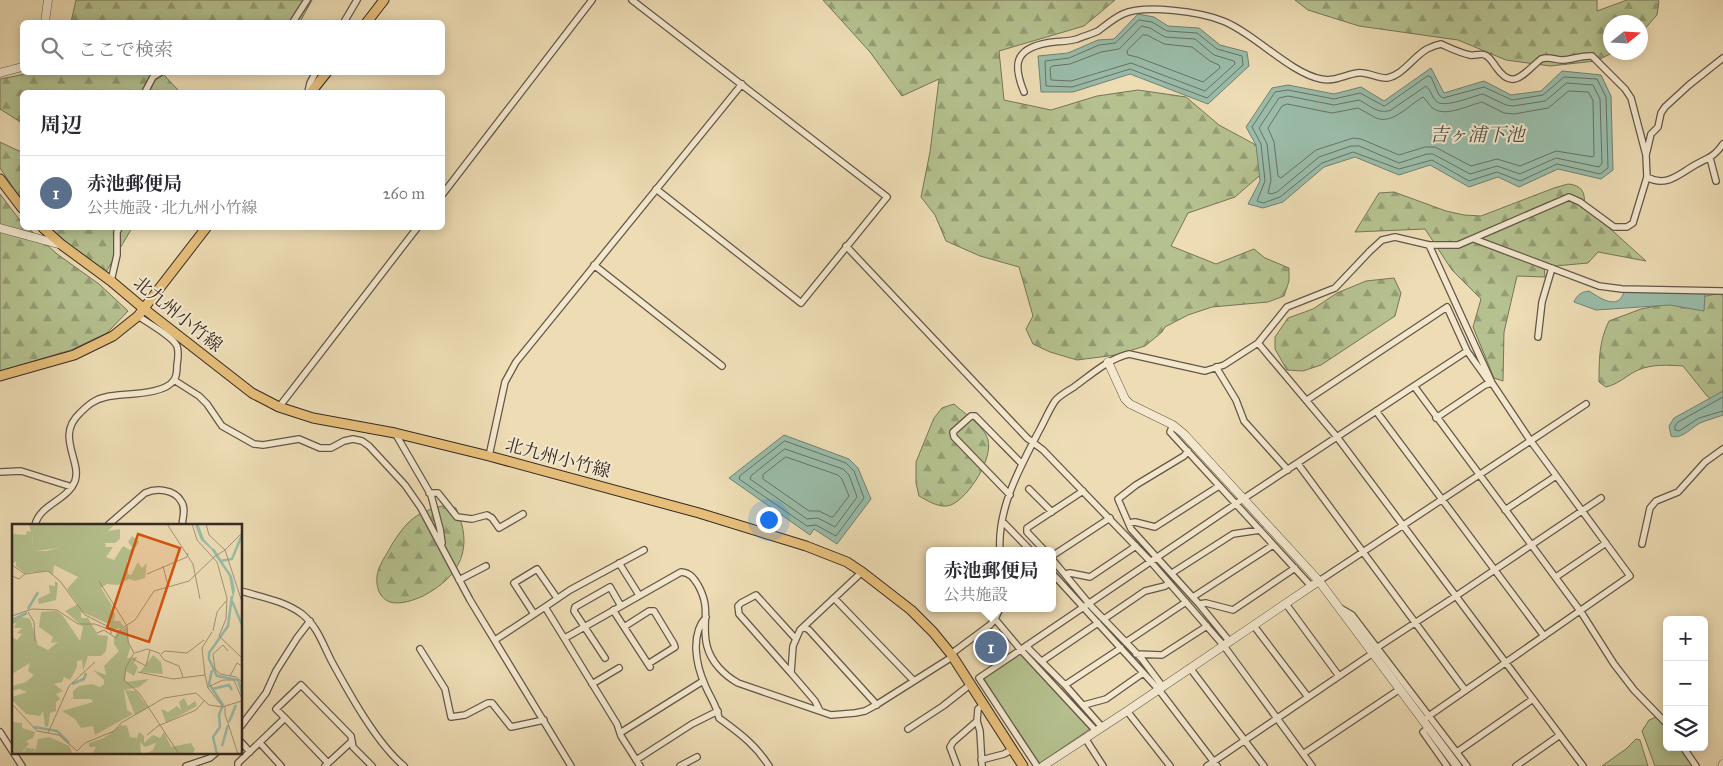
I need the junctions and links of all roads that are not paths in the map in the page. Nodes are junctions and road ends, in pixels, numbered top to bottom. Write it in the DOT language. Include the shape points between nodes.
graph roads {
  1 [pos="48,0"];
  2 [pos="307,0"];
  3 [pos="357,0"];
  4 [pos="384,0"];
  5 [pos="592,0"];
  6 [pos="632,0"];
  7 [pos="45,20"];
  8 [pos="294,20"];
  9 [pos="345,20"];
  10 [pos="369,20"];
  11 [pos="1723,58"];
  12 [pos="20,68"];
  13 [pos="0,73"];
  14 [pos="157,75"];
  15 [pos="314,75"];
  16 [pos="324,75"];
  17 [pos="742,84"];
  18 [pos="145,90"];
  19 [pos="310,90"];
  20 [pos="312,90"];
  21 [pos="1024,92"];
  22 [pos="1723,144"];
  23 [pos="1646,155"];
  24 [pos="1710,158"];
  25 [pos="1647,177"];
  26 [pos="0,179"];
  27 [pos="1716,181"];
  28 [pos="656,189"];
  29 [pos="445,191"];
  30 [pos="20,205"];
  31 [pos="0,228"];
  32 [pos="45,230"];
  33 [pos="118,230"];
  34 [pos="204,230"];
  35 [pos="415,230"];
  36 [pos="1474,239"];
  37 [pos="1429,245"];
  38 [pos="62,246"];
  39 [pos="846,246"];
  40 [pos="594,265"];
  41 [pos="1552,268"];
  42 [pos="111,280"];
  43 [pos="1723,291"];
  44 [pos="140,312"];
  45 [pos="1538,337"];
  46 [pos="1258,343"];
  47 [pos="1467,351"];
  48 [pos="1108,362"];
  49 [pos="722,366"];
  50 [pos="1216,367"];
  51 [pos="0,376"];
  52 [pos="174,380"];
  53 [pos="1490,381"];
  54 [pos="1414,386"];
  55 [pos="1307,400"];
  56 [pos="1586,404"];
  57 [pos="279,406"];
  58 [pos="1376,411"];
  59 [pos="1436,418"];
  60 [pos="1173,424"];
  61 [pos="395,433"];
  62 [pos="1337,437"];
  63 [pos="1530,440"];
  64 [pos="1033,443"];
  65 [pos="1723,449"];
  66 [pos="1188,451"];
  67 [pos="489,456"];
  68 [pos="1022,464"];
  69 [pos="1298,464"];
  70 [pos="1288,470"];
  71 [pos="0,472"];
  72 [pos="1479,475"];
  73 [pos="1556,476"];
  74 [pos="1219,486"];
  75 [pos="72,487"];
  76 [pos="1029,489"];
  77 [pos="1084,491"];
  78 [pos="429,493"];
  79 [pos="1010,495"];
  80 [pos="1601,498"];
  81 [pos="1243,499"];
  82 [pos="1442,500"];
  83 [pos="1236,504"];
  84 [pos="1505,510"];
  85 [pos="1582,511"];
  86 [pos="1052,512"];
  87 [pos="523,514"];
  88 [pos="1110,518"];
  89 [pos="1002,521"];
  90 [pos="1129,523"];
  91 [pos="35,524"];
  92 [pos="109,524"];
  93 [pos="182,524"];
  94 [pos="1404,526"];
  95 [pos="1260,530"];
  96 [pos="1606,543"];
  97 [pos="1642,544"];
  98 [pos="1273,545"];
  99 [pos="1531,545"];
  100 [pos="1136,546"];
  101 [pos="442,547"];
  102 [pos="1000,547"];
  103 [pos="1027,547"];
  104 [pos="1041,547"];
  105 [pos="644,550"];
  106 [pos="1364,553"];
  107 [pos="1056,555"];
  108 [pos="1154,560"];
  109 [pos="619,563"];
  110 [pos="1056,563"];
  111 [pos="486,566"];
  112 [pos="1295,568"];
  113 [pos="1494,568"];
  114 [pos="862,572"];
  115 [pos="1172,573"];
  116 [pos="1066,574"];
  117 [pos="1056,577"];
  118 [pos="1556,578"];
  119 [pos="459,580"];
  120 [pos="1319,581"];
  121 [pos="1169,583"];
  122 [pos="1311,586"];
  123 [pos="242,591"];
  124 [pos="639,595"];
  125 [pos="1456,596"];
  126 [pos="1193,597"];
  127 [pos="557,598"];
  128 [pos="834,598"];
  129 [pos="1186,602"];
  130 [pos="1199,604"];
  131 [pos="1286,604"];
  132 [pos="1087,605"];
  133 [pos="621,606"];
  134 [pos="545,607"];
  135 [pos="613,610"];
  136 [pos="998,612"];
  137 [pos="1581,612"];
  138 [pos="534,614"];
  139 [pos="706,617"];
  140 [pos="995,619"];
  141 [pos="1104,619"];
  142 [pos="310,621"];
  143 [pos="1098,623"];
  144 [pos="1414,623"];
  145 [pos="585,626"];
  146 [pos="1206,626"];
  147 [pos="1254,626"];
  148 [pos="624,627"];
  149 [pos="804,627"];
  150 [pos="1544,636"];
  151 [pos="564,638"];
  152 [pos="796,638"];
  153 [pos="495,640"];
  154 [pos="1126,642"];
  155 [pos="1227,644"];
  156 [pos="1023,648"];
  157 [pos="1121,648"];
  158 [pos="420,649"];
  159 [pos="1375,650"];
  160 [pos="1136,654"];
  161 [pos="951,655"];
  162 [pos="605,658"];
  163 [pos="1042,661"];
  164 [pos="1505,663"];
  165 [pos="619,668"];
  166 [pos="1190,668"];
  167 [pos="1144,672"];
  168 [pos="791,673"];
  169 [pos="1339,676"];
  170 [pos="703,681"];
  171 [pos="914,681"];
  172 [pos="592,684"];
  173 [pos="971,684"];
  174 [pos="1065,685"];
  175 [pos="1161,688"];
  176 [pos="1400,689"];
  177 [pos="1465,690"];
  178 [pos="1308,697"];
  179 [pos="1533,699"];
  180 [pos="877,704"];
  181 [pos="984,704"];
  182 [pos="1084,705"];
  183 [pos="718,711"];
  184 [pos="820,711"];
  185 [pos="1127,712"];
  186 [pos="285,718"];
  187 [pos="1276,718"];
  188 [pos="1426,718"];
  189 [pos="544,720"];
  190 [pos="1663,720"];
  191 [pos="977,721"];
  192 [pos="242,725"];
  193 [pos="1429,727"];
  194 [pos="908,729"];
  195 [pos="1099,729"];
  196 [pos="0,732"];
  197 [pos="620,733"];
  198 [pos="1560,735"];
  199 [pos="1084,738"];
  200 [pos="1244,740"];
  201 [pos="351,742"];
  202 [pos="242,743"];
  203 [pos="260,743"];
  204 [pos="1012,749"];
  205 [pos="12,751"];
  206 [pos="1686,751"];
  207 [pos="250,752"];
  208 [pos="1456,752"];
  209 [pos="14,754"];
  210 [pos="1303,754"];
  211 [pos="209,755"];
  212 [pos="697,756"];
  213 [pos="638,763"];
  214 [pos="982,763"];
  215 [pos="1215,764"];
  216 [pos="327,765"];
  217 [pos="401,765"];
  218 [pos="22,766"];
  219 [pos="186,766"];
  220 [pos="238,766"];
  221 [pos="281,766"];
  222 [pos="372,766"];
  223 [pos="571,766"];
  224 [pos="680,766"];
  225 [pos="769,766"];
  226 [pos="957,766"];
  227 [pos="1023,766"];
  228 [pos="1037,766"];
  229 [pos="1043,766"];
  230 [pos="1103,766"];
  231 [pos="1170,766"];
  232 [pos="1207,766"];
  233 [pos="1264,766"];
  234 [pos="1312,766"];
  235 [pos="1447,766"];
  236 [pos="1457,766"];
  237 [pos="1468,766"];
  238 [pos="1516,766"];
  239 [pos="1583,766"];
  240 [pos="1696,766"];
  1 -- 7 [label="street"];
  2 -- 8 [label="street"];
  3 -- 9 [label="street"];
  4 -- 10 [label="main road"];
  5 -- 29 [label="street"];
  6 -- 17 [label="street"];
  11 -- 23 [label="street" via="1661,113"];
  12 -- 13 [label="street"];
  14 -- 18 [label="street"];
  15 -- 19 [label="street"];
  16 -- 20 [label="main road"];
  17 -- 28 [label="street"];
  17 -- 39 [label="street" via="887,197"];
  21 -- 23 [label="street" via="1016,69 1018,60 1028,49 1096,32 1125,13 1156,9 1223,21 1320,79 1333,80 1359,72 1386,78 1398,73 1427,49 1441,44 1462,53 1484,54 1502,76 1510,80 1519,78 1546,57 1562,60 1592,56 1631,98"];
  22 -- 24 [label="street"];
  23 -- 25 [label="street"];
  24 -- 25 [label="street" via="1665,182"];
  24 -- 27 [label="street"];
  25 -- 36 [label="street" via="1633,223 1627,227 1614,227 1569,197"];
  26 -- 30 [label="main road"];
  28 -- 39 [label="street" via="801,303"];
  28 -- 40 [label="street"];
  31 -- 38 [label="street"];
  32 -- 38 [label="main road, 北九州小竹線"];
  33 -- 42 [label="street"];
  34 -- 44 [label="main road"];
  35 -- 57 [label="street"];
  36 -- 37 [label="street" via="1458,245"];
  36 -- 41 [label="street"];
  37 -- 46 [label="street" via="1395,237 1382,240 1335,288 1287,307"];
  37 -- 53 [label="street"];
  38 -- 42 [label="main road, 北九州小竹線"];
  39 -- 64 [label="street"];
  40 -- 49 [label="street"];
  40 -- 67 [label="street" via="512,369 505,382"];
  41 -- 43 [label="street" via="1600,286 1622,289"];
  41 -- 45 [label="street" via="1542,302"];
  42 -- 44 [label="main road, 北九州小竹線"];
  44 -- 51 [label="main road" via="113,336 74,355"];
  44 -- 52 [label="street" via="177,346"];
  44 -- 57 [label="main road, 北九州小竹線" via="252,393"];
  46 -- 50 [label="street"];
  46 -- 55 [label="street"];
  47 -- 53 [label="street"];
  47 -- 54 [label="street"];
  47 -- 55 [label="street" via="1448,307"];
  48 -- 50 [label="street" via="1129,354 1205,371"];
  48 -- 60 [label="street" via="1130,404"];
  48 -- 64 [label="street" via="1056,400"];
  50 -- 70 [label="street" via="1236,400 1244,421"];
  52 -- 75 [label="street" via="157,390 105,397 91,403 77,415 70,429 69,445 76,479"];
  52 -- 101 [label="street" via="203,400 222,426 254,444 299,439 320,448 331,448 344,441 362,441 405,486"];
  53 -- 59 [label="street"];
  53 -- 63 [label="street"];
  54 -- 58 [label="street"];
  54 -- 59 [label="street"];
  55 -- 62 [label="street"];
  56 -- 63 [label="street"];
  57 -- 61 [label="main road, 北九州小竹線" via="313,418"];
  58 -- 62 [label="street"];
  58 -- 82 [label="street"];
  59 -- 72 [label="street"];
  60 -- 66 [label="street" via="1170,432"];
  60 -- 81 [label="street"];
  61 -- 67 [label="main road, 北九州小竹線"];
  61 -- 78 [label="street"];
  62 -- 69 [label="street"];
  62 -- 94 [label="street"];
  63 -- 72 [label="street"];
  63 -- 73 [label="street"];
  64 -- 68 [label="street"];
  64 -- 77 [label="street"];
  65 -- 97 [label="street" via="1705,462 1678,492 1656,501 1650,508"];
  66 -- 74 [label="street"];
  66 -- 90 [label="street" via="1118,499"];
  67 -- 114 [label="main road, 北九州小竹線" via="699,513 806,546"];
  68 -- 79 [label="street"];
  68 -- 79 [label="street" via="975,416 954,432 954,438"];
  69 -- 70 [label="street"];
  69 -- 106 [label="street"];
  70 -- 81 [label="street"];
  71 -- 75 [label="street" via="21,471"];
  72 -- 82 [label="street"];
  72 -- 84 [label="street"];
  73 -- 84 [label="street"];
  73 -- 85 [label="street"];
  74 -- 83 [label="street"];
  74 -- 90 [label="street" via="1155,528"];
  75 -- 91 [label="street" via="42,510"];
  76 -- 86 [label="street"];
  77 -- 86 [label="street"];
  77 -- 88 [label="street"];
  78 -- 87 [label="street" via="438,493 458,518 487,515 499,528"];
  78 -- 101 [label="street"];
  79 -- 89 [label="street"];
  80 -- 85 [label="street"];
  81 -- 83 [label="street"];
  81 -- 120 [label="street"];
  82 -- 94 [label="street"];
  82 -- 113 [label="street"];
  83 -- 95 [label="street"];
  83 -- 108 [label="street"];
  84 -- 99 [label="street"];
  85 -- 96 [label="street"];
  85 -- 99 [label="street"];
  86 -- 104 [label="street" via="1027,528"];
  88 -- 100 [label="street"];
  88 -- 107 [label="street"];
  89 -- 102 [label="street"];
  89 -- 103 [label="street"];
  90 -- 108 [label="street"];
  92 -- 93 [label="street" via="152,489 163,490 181,501 184,510"];
  94 -- 106 [label="street"];
  94 -- 125 [label="street"];
  95 -- 98 [label="street"];
  95 -- 115 [label="street" via="1233,534"];
  96 -- 118 [label="street"];
  96 -- 137 [label="street" via="1630,576"];
  98 -- 112 [label="street"];
  98 -- 126 [label="street"];
  99 -- 113 [label="street"];
  99 -- 118 [label="street"];
  100 -- 108 [label="street"];
  100 -- 116 [label="street" via="1090,577"];
  101 -- 119 [label="street"];
  105 -- 109 [label="street"];
  106 -- 120 [label="street"];
  106 -- 144 [label="street"];
  108 -- 115 [label="street"];
  108 -- 121 [label="street"];
  108 -- 132 [label="street"];
  109 -- 124 [label="street"];
  109 -- 127 [label="street"];
  110 -- 116 [label="street"];
  111 -- 119 [label="street"];
  112 -- 122 [label="street"];
  112 -- 130 [label="street" via="1233,610"];
  113 -- 125 [label="street"];
  113 -- 150 [label="street"];
  114 -- 128 [label="street"];
  114 -- 161 [label="main road, 北九州小竹線" via="911,610"];
  115 -- 126 [label="street"];
  116 -- 132 [label="street"];
  117 -- 132 [label="street"];
  118 -- 137 [label="street"];
  119 -- 153 [label="street"];
  120 -- 122 [label="street"];
  120 -- 159 [label="street"];
  121 -- 129 [label="street"];
  121 -- 141 [label="street" via="1145,591"];
  122 -- 131 [label="street"];
  123 -- 142 [label="street" via="288,606"];
  124 -- 133 [label="street"];
  124 -- 139 [label="street" via="675,574 685,572 694,578 701,591"];
  125 -- 144 [label="street"];
  125 -- 164 [label="street"];
  126 -- 130 [label="street"];
  127 -- 134 [label="street"];
  127 -- 138 [label="street" via="538,569 514,584"];
  128 -- 149 [label="street"];
  128 -- 171 [label="street"];
  129 -- 146 [label="street"];
  129 -- 154 [label="street"];
  130 -- 155 [label="street"];
  131 -- 147 [label="street"];
  131 -- 169 [label="street"];
  132 -- 141 [label="street"];
  132 -- 143 [label="street"];
  132 -- 156 [label="street"];
  133 -- 135 [label="street"];
  133 -- 145 [label="street" via="610,587 606,588 575,607 574,611"];
  134 -- 138 [label="street"];
  134 -- 151 [label="street"];
  135 -- 145 [label="street"];
  135 -- 148 [label="street"];
  136 -- 140 [label="street"];
  137 -- 150 [label="street"];
  137 -- 190 [label="street" via="1614,664"];
  138 -- 153 [label="street"];
  139 -- 170 [label="street" via="698,632 696,648"];
  139 -- 184 [label="street" via="707,646 717,666 729,678"];
  140 -- 156 [label="street"];
  140 -- 161 [label="street"];
  141 -- 154 [label="street"];
  142 -- 192 [label="street" via="276,671 266,693"];
  142 -- 217 [label="street" via="357,706"];
  143 -- 157 [label="street"];
  143 -- 163 [label="street"];
  144 -- 159 [label="street"];
  144 -- 177 [label="street"];
  145 -- 151 [label="street"];
  145 -- 162 [label="street"];
  146 -- 155 [label="street"];
  146 -- 160 [label="street" via="1162,655"];
  147 -- 155 [label="street"];
  147 -- 178 [label="street"];
  148 -- 148 [label="street" via="649,666 674,647 654,612 650,611"];
  149 -- 152 [label="street"];
  149 -- 180 [label="street"];
  150 -- 164 [label="street"];
  151 -- 172 [label="street"];
  152 -- 168 [label="street"];
  152 -- 168 [label="street" via="756,595 738,606 739,614"];
  153 -- 189 [label="street"];
  154 -- 160 [label="street"];
  155 -- 166 [label="street"];
  155 -- 187 [label="street"];
  156 -- 163 [label="street"];
  156 -- 195 [label="street"];
  156 -- 228 [label="street" via="979,678"];
  157 -- 167 [label="street"];
  157 -- 174 [label="street"];
  158 -- 189 [label="street" via="445,689 451,717 466,715 492,702 511,727"];
  159 -- 169 [label="street"];
  159 -- 176 [label="street"];
  159 -- 188 [label="street"];
  160 -- 175 [label="street"];
  161 -- 171 [label="street"];
  161 -- 173 [label="main road, 北九州小竹線"];
  163 -- 174 [label="street"];
  164 -- 177 [label="street"];
  164 -- 179 [label="street"];
  165 -- 172 [label="street"];
  166 -- 175 [label="street"];
  166 -- 200 [label="street"];
  167 -- 175 [label="street"];
  167 -- 182 [label="street" via="1106,699"];
  168 -- 184 [label="street"];
  169 -- 178 [label="street"];
  170 -- 183 [label="street"];
  170 -- 197 [label="street"];
  171 -- 180 [label="street"];
  172 -- 197 [label="street"];
  173 -- 181 [label="main road, 北九州小竹線"];
  173 -- 194 [label="street"];
  174 -- 182 [label="street"];
  175 -- 185 [label="street"];
  175 -- 215 [label="street"];
  176 -- 188 [label="street"];
  176 -- 210 [label="street"];
  177 -- 188 [label="street"];
  178 -- 187 [label="street"];
  179 -- 198 [label="street"];
  179 -- 208 [label="street"];
  180 -- 184 [label="street" via="864,711 843,715"];
  181 -- 191 [label="street" via="978,709"];
  181 -- 204 [label="main road, 北九州小竹線"];
  182 -- 195 [label="street"];
  183 -- 213 [label="street" via="692,724"];
  183 -- 225 [label="street" via="719,718 749,740"];
  185 -- 195 [label="street"];
  185 -- 231 [label="street"];
  186 -- 201 [label="street" via="276,709 301,685 351,736"];
  186 -- 203 [label="street"];
  186 -- 216 [label="street"];
  187 -- 200 [label="street"];
  187 -- 210 [label="street"];
  188 -- 193 [label="street"];
  188 -- 208 [label="street"];
  189 -- 223 [label="street"];
  191 -- 214 [label="street"];
  191 -- 226 [label="street" via="952,742 950,747"];
  193 -- 235 [label="street" via="1423,732"];
  193 -- 236 [label="street"];
  195 -- 199 [label="street"];
  196 -- 205 [label="street"];
  197 -- 213 [label="street"];
  198 -- 238 [label="street"];
  198 -- 239 [label="street"];
  199 -- 229 [label="street"];
  199 -- 230 [label="street"];
  200 -- 215 [label="street"];
  200 -- 233 [label="street"];
  201 -- 216 [label="street"];
  201 -- 222 [label="street"];
  202 -- 207 [label="street"];
  203 -- 207 [label="street"];
  203 -- 221 [label="street"];
  204 -- 214 [label="street"];
  204 -- 227 [label="main road, 北九州小竹線"];
  206 -- 240 [label="street"];
  207 -- 220 [label="street"];
  208 -- 237 [label="street"];
  209 -- 218 [label="street"];
  210 -- 234 [label="street"];
  211 -- 219 [label="street"];
  212 -- 224 [label="street"];
  215 -- 232 [label="street"];
}
